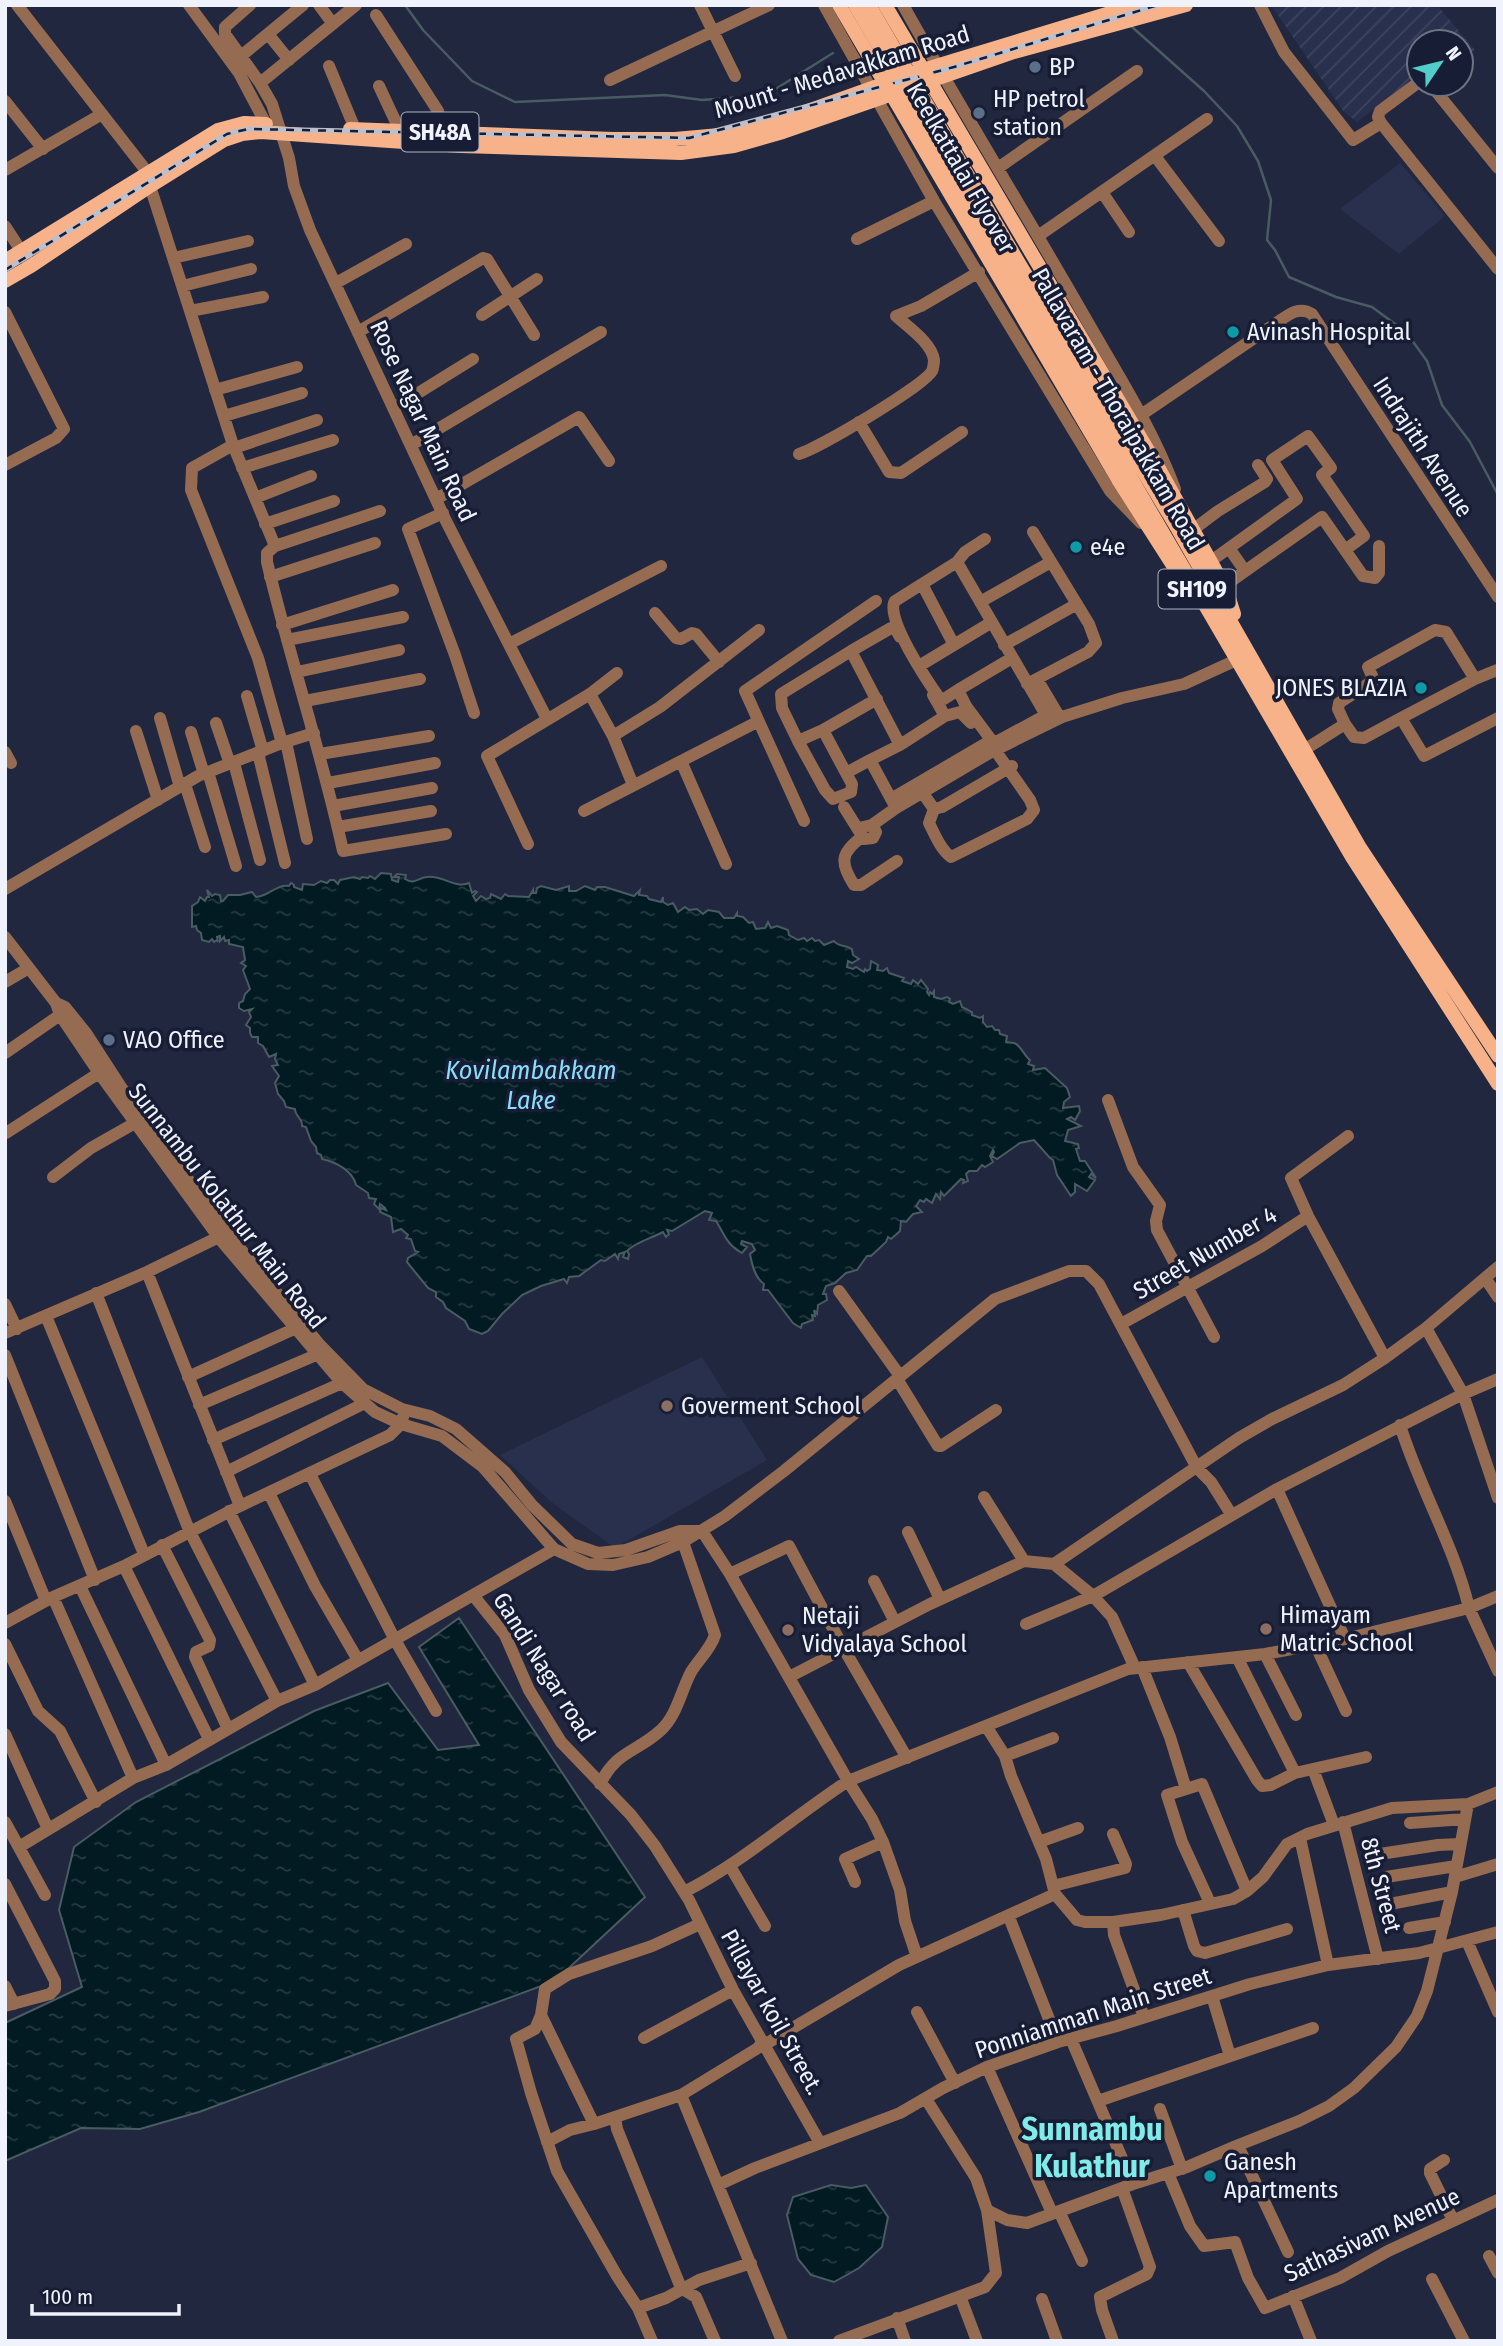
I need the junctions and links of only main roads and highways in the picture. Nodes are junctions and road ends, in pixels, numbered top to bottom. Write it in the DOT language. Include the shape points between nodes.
graph roads {
  1 [pos="839,5"];
  2 [pos="855,5"];
  3 [pos="869,5"];
  4 [pos="885,5"];
  5 [pos="1186,5"];
  6 [pos="1141,11"];
  7 [pos="906,82"];
  8 [pos="873,94"];
  9 [pos="275,127"];
  10 [pos="149,179"];
  11 [pos="5,261"];
  12 [pos="5,281"];
  13 [pos="1224,636"];
  14 [pos="1244,651"];
  15 [pos="1498,1056"];
  16 [pos="1498,1084"];
  1 -- 13 [label="main road, Keelkattalai Flyover, bridge" via="1119,481"];
  2 -- 7 [label="main road, Pallavaram - Thoraipakkam Road / SH109"];
  3 -- 7 [label="main road, Pallavaram - Thoraipakkam Road / SH109"];
  4 -- 14 [label="main road, Keelkattalai Flyover, bridge" via="1194,529 1224,586"];
  5 -- 6 [label="main road, SH48A"];
  6 -- 7 [label="main road, SH48A"];
  7 -- 8 [label="main road, SH48A"];
  7 -- 13 [label="main road, Pallavaram - Thoraipakkam Road / SH109"];
  7 -- 14 [label="main road, Pallavaram - Thoraipakkam Road / SH109"];
  8 -- 9 [label="main road, Mount - Medavakkam Road / SH48A" via="731,134 676,139"];
  8 -- 9 [label="main road, SH48A" via="783,132 734,146 681,153 461,146"];
  9 -- 10 [label="main road, SH48A" via="231,137"];
  10 -- 11 [label="main road, SH48A"];
  10 -- 12 [label="main road, SH48A"];
  13 -- 14 [label="main road, Pallavaram - Thoraipakkam Road / SH109"];
  14 -- 15 [label="main road, Pallavaram - Thoraipakkam Road / SH109" via="1359,846"];
  14 -- 16 [label="main road, Pallavaram - Thoraipakkam Road / SH109" via="1352,857"];
}
